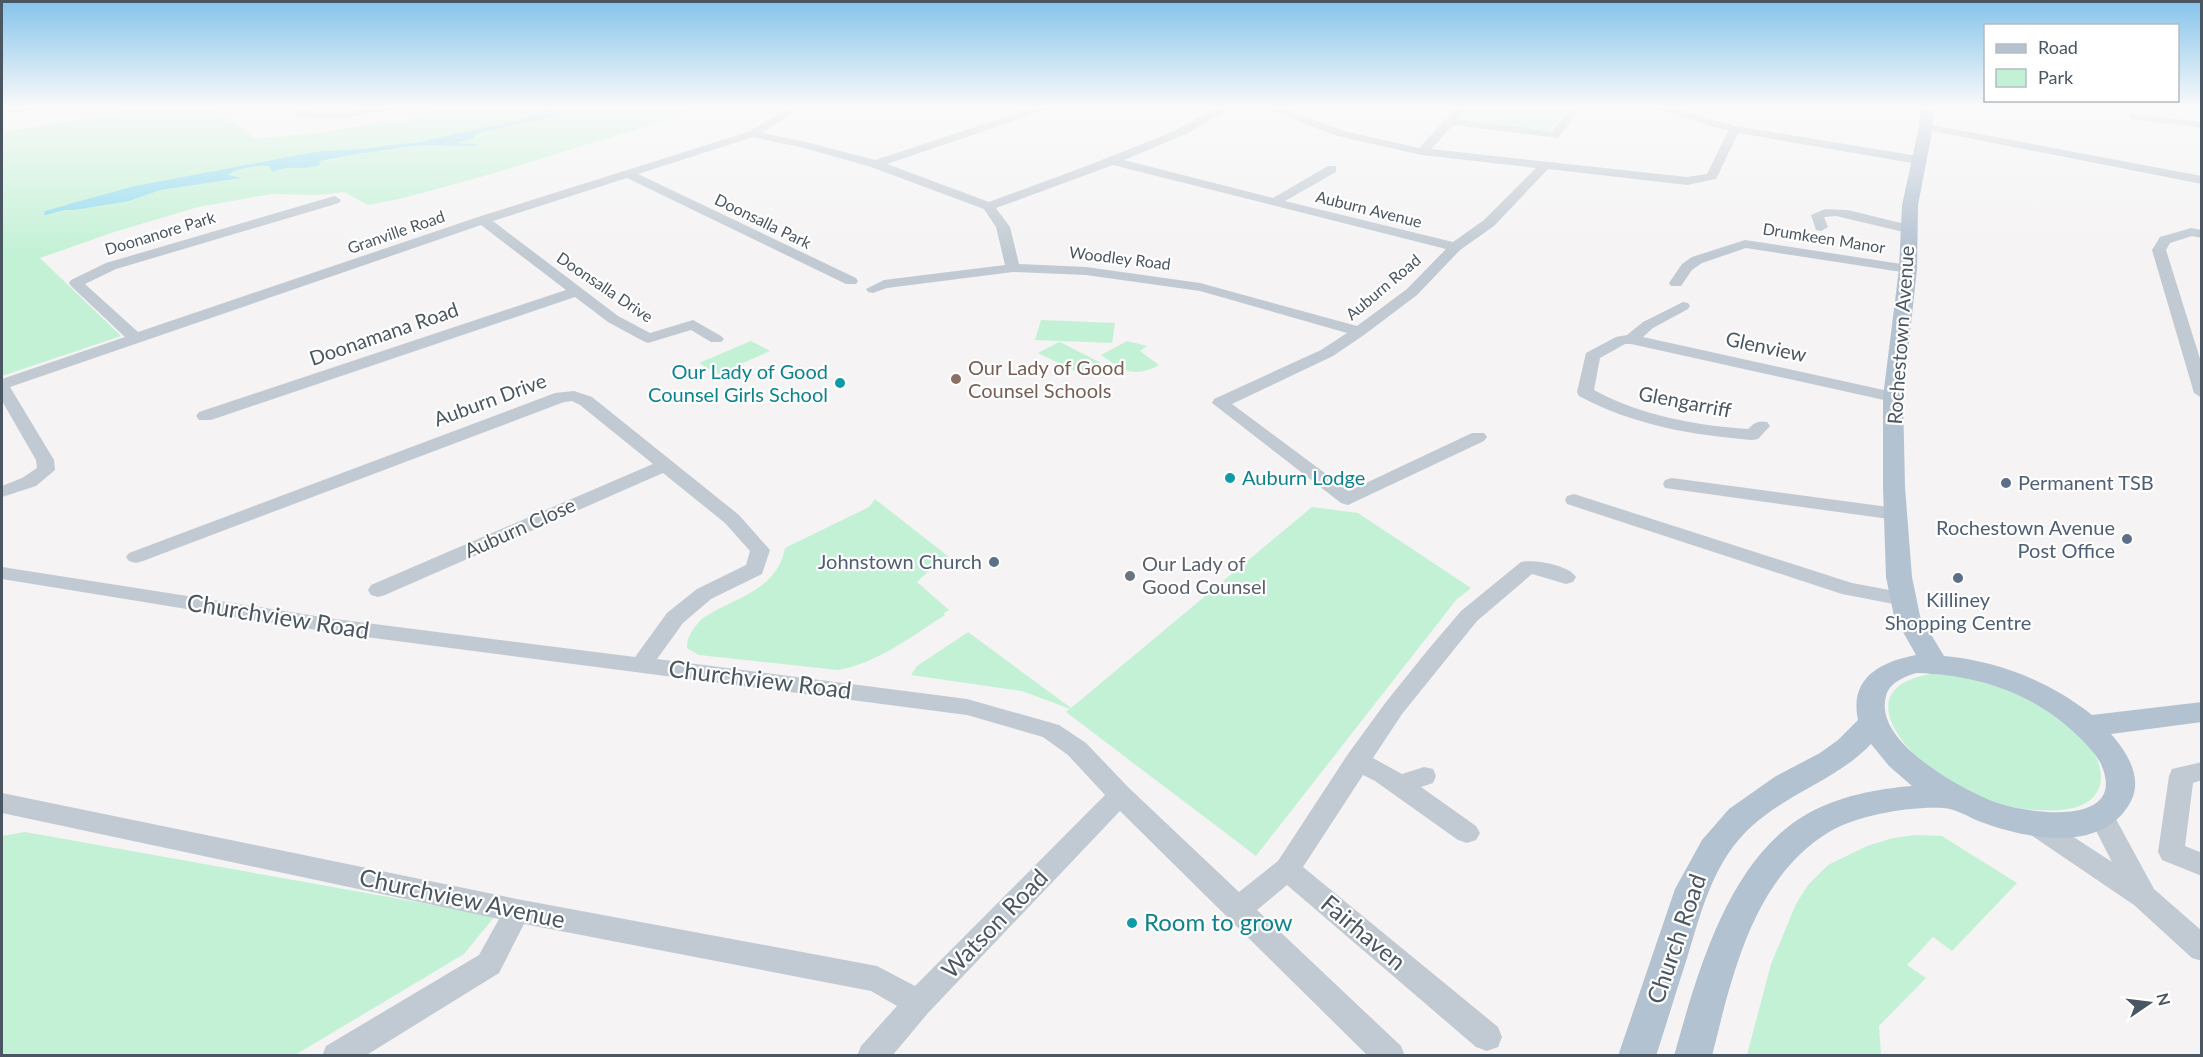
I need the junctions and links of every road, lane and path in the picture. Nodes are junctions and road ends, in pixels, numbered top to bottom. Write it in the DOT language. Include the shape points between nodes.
graph roads {
  1 [pos="686,155"];
  2 [pos="844,155"];
  3 [pos="905,155"];
  4 [pos="1126,155"];
  5 [pos="1454,155"];
  6 [pos="1722,155"];
  7 [pos="1890,155"];
  8 [pos="1919,155"];
  9 [pos="2074,155"];
  10 [pos="1918,160"];
  11 [pos="1112,161"];
  12 [pos="875,164"];
  13 [pos="1546,165"];
  14 [pos="1332,170"];
  15 [pos="628,174"];
  16 [pos="2202,180"];
  17 [pos="335,200"];
  18 [pos="1274,202"];
  19 [pos="989,206"];
  20 [pos="483,220"];
  21 [pos="1821,227"];
  22 [pos="1908,229"];
  23 [pos="2202,234"];
  24 [pos="1455,248"];
  25 [pos="1013,267"];
  26 [pos="1908,270"];
  27 [pos="851,281"];
  28 [pos="1676,283"];
  29 [pos="873,289"];
  30 [pos="576,291"];
  31 [pos="1683,306"];
  32 [pos="1359,332"];
  33 [pos="135,338"];
  34 [pos="716,339"];
  35 [pos="1631,339"];
  36 [pos="2,386"];
  37 [pos="2202,393"];
  38 [pos="1893,396"];
  39 [pos="205,416"];
  40 [pos="1761,426"];
  41 [pos="1478,437"];
  42 [pos="663,466"];
  43 [pos="1672,484"];
  44 [pos="2,492"];
  45 [pos="1574,500"];
  46 [pos="1896,514"];
  47 [pos="136,557"];
  48 [pos="2,573"];
  49 [pos="1566,577"];
  50 [pos="378,590"];
  51 [pos="1904,599"];
  52 [pos="642,664"];
  53 [pos="1935,664"];
  54 [pos="2202,712"];
  55 [pos="1873,723"];
  56 [pos="2087,726"];
  57 [pos="1357,761"];
  58 [pos="2202,771"];
  59 [pos="1424,776"];
  60 [pos="1398,785"];
  61 [pos="1120,795"];
  62 [pos="1949,795"];
  63 [pos="2,803"];
  64 [pos="2102,817"];
  65 [pos="2034,824"];
  66 [pos="1467,833"];
  67 [pos="2202,865"];
  68 [pos="1287,869"];
  69 [pos="2144,897"];
  70 [pos="1238,909"];
  71 [pos="517,911"];
  72 [pos="2202,949"];
  73 [pos="918,1003"];
  74 [pos="1487,1037"];
  75 [pos="337,1056"];
  76 [pos="872,1056"];
  77 [pos="1390,1056"];
  78 [pos="1637,1056"];
  79 [pos="1693,1056"];
  1 -- 15 [label="street, Granville Road"];
  2 -- 12 [label="street"];
  3 -- 12 [label="street"];
  4 -- 11 [label="street"];
  5 -- 13 [label="street"];
  6 -- 13 [label="street" via="1712,176 1703,180"];
  7 -- 10 [label="street"];
  8 -- 10 [label="main road, Rochestown Avenue"];
  9 -- 16 [label="street"];
  10 -- 22 [label="main road, Rochestown Avenue"];
  11 -- 18 [label="street, Auburn Avenue"];
  11 -- 19 [label="street"];
  12 -- 19 [label="street"];
  13 -- 24 [label="street, Auburn Road" via="1489,223"];
  14 -- 18 [label="street, Auburn Avenue"];
  15 -- 20 [label="street, Granville Road"];
  15 -- 27 [label="street, Doonsalla Park"];
  17 -- 33 [label="street, Doonanore Park" via="111,266 76,284"];
  18 -- 24 [label="street, Auburn Avenue"];
  19 -- 25 [label="street" via="1003,227"];
  20 -- 30 [label="street, Doonsalla Drive"];
  20 -- 33 [label="street, Granville Road"];
  21 -- 22 [label="street" via="1817,215 1822,212"];
  22 -- 26 [label="main road, Rochestown Avenue"];
  23 -- 37 [label="street" via="2191,232 2165,240 2159,250"];
  24 -- 32 [label="street, Auburn Road" via="1412,292"];
  25 -- 29 [label="street, Woodley Road" via="884,284"];
  25 -- 32 [label="street, Woodley Road" via="1086,271 1200,287"];
  26 -- 28 [label="street, Drumkeen Manor" via="1745,244 1697,260"];
  26 -- 38 [label="main road, Rochestown Avenue"];
  30 -- 34 [label="street, Doonsalla Drive" via="648,338 693,325"];
  30 -- 39 [label="street, Doonamana Road"];
  31 -- 35 [label="street"];
  32 -- 41 [label="street, Auburn Road" via="1327,353 1220,404 1348,499"];
  33 -- 36 [label="street, Granville Road"];
  35 -- 38 [label="street, Glenview"];
  35 -- 40 [label="street, Glengarriff" via="1621,340 1592,356 1585,392 1636,415 1727,433 1752,435"];
  36 -- 44 [label="street" via="45,460 46,470 29,482"];
  38 -- 46 [label="main road, Rochestown Avenue"];
  42 -- 47 [label="street, Auburn Drive" via="586,401 574,396 561,397"];
  42 -- 50 [label="street, Auburn Close"];
  42 -- 52 [label="street, Auburn Drive" via="732,519 760,550 755,569 704,594 675,618"];
  43 -- 46 [label="street"];
  45 -- 51 [label="street" via="1849,589"];
  46 -- 51 [label="main road, Rochestown Avenue"];
  48 -- 52 [label="street, Churchview Road" via="335,626 560,657"];
  49 -- 57 [label="street" via="1528,567 1469,616 1394,708"];
  51 -- 53 [label="main road, Rochestown Avenue" via="1907,616"];
  52 -- 61 [label="street, Churchview Road" via="968,707 1021,721 1051,731 1077,749"];
  53 -- 55 [label="main road" via="1892,671 1876,683 1869,701"];
  53 -- 56 [label="main road" via="1983,671 2019,684 2056,703"];
  54 -- 56 [label="main road"];
  55 -- 62 [label="main road" via="1888,747 1913,771"];
  55 -- 78 [label="main road, Church Road" via="1831,761 1787,784 1740,818 1713,849 1692,889"];
  56 -- 64 [label="main road" via="2110,752 2121,778 2118,800"];
  57 -- 60 [label="street"];
  57 -- 68 [label="street"];
  58 -- 67 [label="street" via="2181,776 2171,852"];
  59 -- 60 [label="street"];
  60 -- 66 [label="street"];
  61 -- 70 [label="street, Churchview Road"];
  61 -- 73 [label="street, Watson Road"];
  62 -- 65 [label="main road" via="1991,813"];
  62 -- 79 [label="main road" via="1853,808 1820,823 1786,849 1750,895 1739,916 1723,955"];
  63 -- 71 [label="street, Churchview Avenue"];
  64 -- 65 [label="main road" via="2073,825"];
  64 -- 69 [label="street"];
  65 -- 69 [label="street"];
  68 -- 70 [label="street"];
  68 -- 74 [label="street, Fairhaven"];
  69 -- 72 [label="street"];
  70 -- 77 [label="street, Churchview Road"];
  71 -- 73 [label="street, Churchview Avenue" via="877,979"];
  71 -- 75 [label="street" via="489,964"];
  73 -- 76 [label="street, Watson Road"];
}
